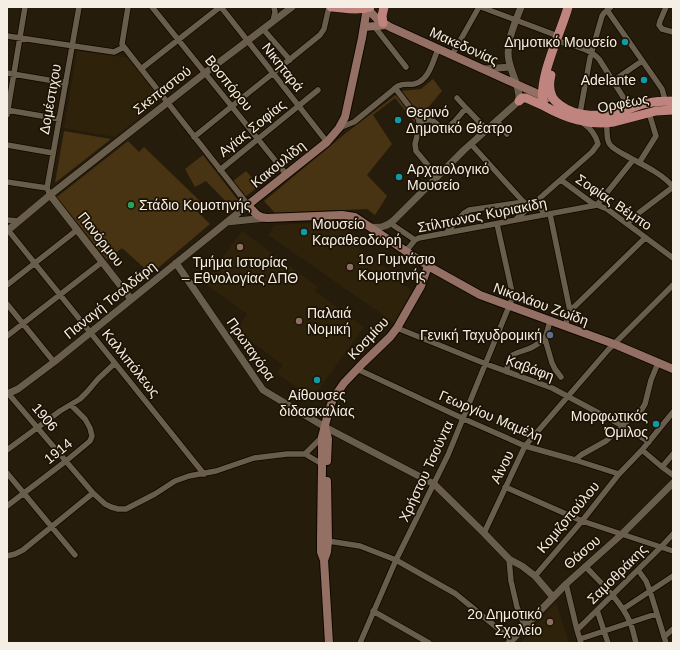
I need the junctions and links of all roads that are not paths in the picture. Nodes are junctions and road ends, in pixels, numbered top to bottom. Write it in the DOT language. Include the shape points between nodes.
graph roads {
  1 [pos="25,7"];
  2 [pos="79,7"];
  3 [pos="128,7"];
  4 [pos="152,7"];
  5 [pos="220,7"];
  6 [pos="274,7"];
  7 [pos="292,7"];
  8 [pos="330,7"];
  9 [pos="368,7"];
  10 [pos="384,7"];
  11 [pos="480,7"];
  12 [pos="521,7"];
  13 [pos="568,7"];
  14 [pos="572,7"];
  15 [pos="666,7"];
  16 [pos="609,8"];
  17 [pos="516,20"];
  18 [pos="273,21"];
  19 [pos="381,25"];
  20 [pos="364,27"];
  21 [pos="263,29"];
  22 [pos="672,32"];
  23 [pos="7,36"];
  24 [pos="20,38"];
  25 [pos="178,39"];
  26 [pos="560,39"];
  27 [pos="247,41"];
  28 [pos="72,46"];
  29 [pos="124,47"];
  30 [pos="438,49"];
  31 [pos="592,52"];
  32 [pos="452,55"];
  33 [pos="290,60"];
  34 [pos="642,61"];
  35 [pos="406,67"];
  36 [pos="510,67"];
  37 [pos="141,69"];
  38 [pos="485,69"];
  39 [pos="7,73"];
  40 [pos="205,73"];
  41 [pos="273,73"];
  42 [pos="14,74"];
  43 [pos="613,81"];
  44 [pos="66,83"];
  45 [pos="517,84"];
  46 [pos="396,88"];
  47 [pos="318,90"];
  48 [pos="542,95"];
  49 [pos="457,98"];
  50 [pos="518,101"];
  51 [pos="669,101"];
  52 [pos="555,102"];
  53 [pos="168,103"];
  54 [pos="299,106"];
  55 [pos="544,106"];
  56 [pos="232,107"];
  57 [pos="466,108"];
  58 [pos="630,108"];
  59 [pos="673,110"];
  60 [pos="7,112"];
  61 [pos="649,112"];
  62 [pos="581,117"];
  63 [pos="59,119"];
  64 [pos="609,119"];
  65 [pos="497,121"];
  66 [pos="419,122"];
  67 [pos="339,128"];
  68 [pos="487,130"];
  69 [pos="507,134"];
  70 [pos="194,137"];
  71 [pos="258,139"];
  72 [pos="608,141"];
  73 [pos="327,142"];
  74 [pos="471,144"];
  75 [pos="598,144"];
  76 [pos="7,145"];
  77 [pos="53,153"];
  78 [pos="636,162"];
  79 [pos="220,170"];
  80 [pos="286,174"];
  81 [pos="437,176"];
  82 [pos="561,180"];
  83 [pos="7,182"];
  84 [pos="673,187"];
  85 [pos="49,192"];
  86 [pos="524,202"];
  87 [pos="535,203"];
  88 [pos="248,205"];
  89 [pos="597,205"];
  90 [pos="529,208"];
  91 [pos="547,215"];
  92 [pos="267,218"];
  93 [pos="7,220"];
  94 [pos="19,221"];
  95 [pos="515,221"];
  96 [pos="227,222"];
  97 [pos="390,223"];
  98 [pos="496,224"];
  99 [pos="627,224"];
  100 [pos="370,227"];
  101 [pos="8,230"];
  102 [pos="77,230"];
  103 [pos="446,233"];
  104 [pos="646,238"];
  105 [pos="415,240"];
  106 [pos="406,251"];
  107 [pos="673,258"];
  108 [pos="102,262"];
  109 [pos="35,263"];
  110 [pos="176,263"];
  111 [pos="428,266"];
  112 [pos="7,285"];
  113 [pos="673,285"];
  114 [pos="60,294"];
  115 [pos="131,299"];
  116 [pos="7,304"];
  117 [pos="510,306"];
  118 [pos="570,312"];
  119 [pos="550,321"];
  120 [pos="23,324"];
  121 [pos="565,326"];
  122 [pos="397,328"];
  123 [pos="90,332"];
  124 [pos="7,336"];
  125 [pos="545,339"];
  126 [pos="614,344"];
  127 [pos="54,362"];
  128 [pos="115,363"];
  129 [pos="658,363"];
  130 [pos="486,364"];
  131 [pos="357,369"];
  132 [pos="673,369"];
  133 [pos="507,372"];
  134 [pos="561,377"];
  135 [pos="8,393"];
  136 [pos="568,397"];
  137 [pos="71,405"];
  138 [pos="673,412"];
  139 [pos="464,419"];
  140 [pos="623,426"];
  141 [pos="38,427"];
  142 [pos="325,427"];
  143 [pos="322,437"];
  144 [pos="649,442"];
  145 [pos="525,446"];
  146 [pos="7,450"];
  147 [pos="642,450"];
  148 [pos="305,454"];
  149 [pos="673,454"];
  150 [pos="575,460"];
  151 [pos="66,461"];
  152 [pos="322,464"];
  153 [pos="662,467"];
  154 [pos="7,473"];
  155 [pos="204,474"];
  156 [pos="619,474"];
  157 [pos="673,475"];
  158 [pos="673,483"];
  159 [pos="434,484"];
  160 [pos="506,487"];
  161 [pos="24,493"];
  162 [pos="93,493"];
  163 [pos="7,506"];
  164 [pos="582,520"];
  165 [pos="51,527"];
  166 [pos="484,533"];
  167 [pos="622,534"];
  168 [pos="673,534"];
  169 [pos="328,541"];
  170 [pos="661,547"];
  171 [pos="673,551"];
  172 [pos="75,555"];
  173 [pos="7,556"];
  174 [pos="509,559"];
  175 [pos="324,560"];
  176 [pos="396,560"];
  177 [pos="585,566"];
  178 [pos="638,570"];
  179 [pos="535,576"];
  180 [pos="673,576"];
  181 [pos="566,584"];
  182 [pos="650,591"];
  183 [pos="612,595"];
  184 [pos="554,597"];
  185 [pos="622,609"];
  186 [pos="597,610"];
  187 [pos="373,611"];
  188 [pos="656,614"];
  189 [pos="630,623"];
  190 [pos="525,627"];
  191 [pos="673,629"];
  192 [pos="577,630"];
  193 [pos="604,631"];
  194 [pos="665,640"];
  195 [pos="580,641"];
  196 [pos="331,642"];
  197 [pos="511,642"];
  198 [pos="360,643"];
  199 [pos="429,643"];
  200 [pos="608,643"];
  201 [pos="636,643"];
  1 -- 24 [label="street"];
  2 -- 28 [label="street, Δομέστιχου"];
  3 -- 29 [label="street" via="122,44"];
  4 -- 25 [label="street, Βοσπόρου"];
  5 -- 25 [label="street"];
  5 -- 27 [label="street, Νικηταρά"];
  6 -- 18 [label="street"];
  7 -- 18 [label="street, Σκεπαστού"];
  8 -- 9 [label="main road"];
  8 -- 33 [label="street" via="321,34"];
  9 -- 19 [label="main road, Μακεδονίας"];
  9 -- 20 [label="main road, Κακουλίδη"];
  10 -- 19 [label="main road"];
  11 -- 17 [label="street"];
  11 -- 32 [label="street"];
  12 -- 17 [label="street"];
  13 -- 26 [label="main road"];
  14 -- 26 [label="main road"];
  15 -- 22 [label="street" via="659,25 662,29"];
  16 -- 31 [label="street" via="602,16"];
  16 -- 34 [label="street"];
  17 -- 26 [label="street"];
  17 -- 36 [label="street" via="510,38"];
  18 -- 21 [label="street, Σκεπαστού"];
  19 -- 20 [label="main road"];
  19 -- 30 [label="main road, Μακεδονίας"];
  19 -- 35 [label="street"];
  20 -- 67 [label="main road, Κακουλίδη" via="348,105"];
  21 -- 27 [label="street, Σκεπαστού"];
  21 -- 33 [label="street"];
  23 -- 24 [label="street"];
  24 -- 28 [label="street"];
  24 -- 42 [label="street"];
  25 -- 37 [label="street"];
  25 -- 40 [label="street, Βοσπόρου"];
  26 -- 31 [label="street"];
  26 -- 48 [label="main road" via="544,78"];
  26 -- 52 [label="main road" via="549,81 550,93"];
  27 -- 40 [label="street, Σκεπαστού"];
  27 -- 41 [label="street, Νικηταρά"];
  28 -- 29 [label="street" via="114,52"];
  28 -- 44 [label="street, Δομέστιχου"];
  29 -- 37 [label="street"];
  30 -- 32 [label="main road, Μακεδονίας"];
  30 -- 46 [label="street" via="422,80 414,84 402,84"];
  31 -- 43 [label="street" via="600,59"];
  31 -- 62 [label="street"];
  32 -- 38 [label="main road, Μακεδονίας"];
  33 -- 41 [label="street"];
  34 -- 43 [label="street"];
  34 -- 51 [label="street"];
  36 -- 38 [label="street"];
  36 -- 45 [label="street"];
  37 -- 53 [label="street"];
  38 -- 45 [label="main road, Μακεδονίας"];
  39 -- 42 [label="street"];
  40 -- 53 [label="street, Σκεπαστού"];
  40 -- 56 [label="street, Βοσπόρου"];
  41 -- 54 [label="street, Νικηταρά"];
  41 -- 56 [label="street"];
  42 -- 44 [label="street"];
  42 -- 60 [label="street"];
  43 -- 58 [label="street"];
  44 -- 63 [label="street, Δομέστιχου"];
  45 -- 48 [label="main road, Μακεδονίας"];
  45 -- 50 [label="street"];
  46 -- 66 [label="street"];
  46 -- 67 [label="street" via="354,122"];
  47 -- 54 [label="street, Αγίας Σοφίας"];
  48 -- 52 [label="main road, Μακεδονίας"];
  48 -- 55 [label="main road"];
  49 -- 57 [label="street"];
  50 -- 55 [label="main road, Ορφέως" via="526,98"];
  50 -- 65 [label="street"];
  51 -- 58 [label="main road, Ορφέως" via="649,102"];
  52 -- 62 [label="main road, Ορφέως"];
  53 -- 70 [label="street"];
  53 -- 85 [label="street, Σκεπαστού"];
  54 -- 71 [label="street, Αγίας Σοφίας"];
  54 -- 73 [label="street, Νικηταρά"];
  55 -- 62 [label="main road, Ορφέως" via="563,116"];
  56 -- 70 [label="street"];
  56 -- 71 [label="street, Βοσπόρου"];
  57 -- 66 [label="street" via="446,128 441,128 430,119"];
  57 -- 68 [label="street"];
  58 -- 64 [label="main road, Ορφέως"];
  59 -- 61 [label="main road, Ορφέως"];
  60 -- 63 [label="street"];
  61 -- 64 [label="main road, Ορφέως"];
  61 -- 78 [label="street" via="656,136"];
  62 -- 64 [label="main road, Ορφέως" via="594,123"];
  62 -- 75 [label="street" via="596,136"];
  63 -- 77 [label="street, Δομέστιχου"];
  64 -- 72 [label="street"];
  65 -- 68 [label="street"];
  65 -- 69 [label="street"];
  66 -- 81 [label="street" via="416,148"];
  67 -- 73 [label="main road, Κακουλίδη"];
  68 -- 74 [label="street"];
  70 -- 79 [label="street"];
  71 -- 79 [label="street, Αγίας Σοφίας"];
  71 -- 80 [label="street, Βοσπόρου"];
  72 -- 75 [label="street"];
  72 -- 78 [label="street" via="616,150"];
  73 -- 80 [label="main road, Κακουλίδη"];
  74 -- 81 [label="street"];
  74 -- 86 [label="street"];
  75 -- 82 [label="street"];
  76 -- 77 [label="street"];
  77 -- 85 [label="street, Δομέστιχου"];
  78 -- 84 [label="street" via="668,181"];
  78 -- 89 [label="street"];
  79 -- 88 [label="street"];
  80 -- 88 [label="main road, Κακουλίδη"];
  81 -- 97 [label="street"];
  82 -- 87 [label="street"];
  82 -- 89 [label="street, Σοφίας Βέμπο"];
  83 -- 85 [label="street"];
  84 -- 99 [label="street"];
  85 -- 94 [label="street, Σκεπαστού"];
  85 -- 102 [label="street, Πανόρμου"];
  86 -- 90 [label="street"];
  86 -- 103 [label="street" via="469,210"];
  87 -- 90 [label="street"];
  87 -- 91 [label="street"];
  88 -- 92 [label="main road" via="258,216"];
  88 -- 96 [label="street, Κακουλίδη"];
  89 -- 91 [label="street, Στίλπωνος Κυριακίδη"];
  89 -- 99 [label="street, Σοφίας Βέμπο"];
  90 -- 95 [label="street"];
  91 -- 95 [label="street, Στίλπωνος Κυριακίδη"];
  91 -- 118 [label="street"];
  92 -- 96 [label="street"];
  92 -- 100 [label="main road, Στίλπωνος Κυριακίδη" via="347,215"];
  93 -- 94 [label="street"];
  94 -- 101 [label="street, Σκεπαστού"];
  95 -- 98 [label="street, Στίλπωνος Κυριακίδη"];
  96 -- 110 [label="street, Παναγή Τσαλδάρη"];
  97 -- 100 [label="street" via="382,227"];
  97 -- 105 [label="street"];
  98 -- 103 [label="street, Στίλπωνος Κυριακίδη"];
  98 -- 117 [label="street" via="512,292"];
  99 -- 104 [label="street, Σοφίας Βέμπο"];
  100 -- 106 [label="main road, Στίλπωνος Κυριακίδη"];
  101 -- 109 [label="street, Καλλιπόλεως"];
  102 -- 108 [label="street, Πανόρμου"];
  102 -- 109 [label="street"];
  103 -- 105 [label="street, Στίλπωνος Κυριακίδη"];
  104 -- 107 [label="street, Σοφίας Βέμπο"];
  104 -- 118 [label="street"];
  105 -- 106 [label="street, Στίλπωνος Κυριακίδη"];
  106 -- 111 [label="main road, Νικολάου Ζωίδη"];
  108 -- 114 [label="street"];
  108 -- 115 [label="street, Πανόρμου"];
  109 -- 112 [label="street"];
  109 -- 114 [label="street, Καλλιπόλεως"];
  110 -- 115 [label="street, Παναγή Τσαλδάρη"];
  110 -- 142 [label="street, Πρωταγόρα" via="260,388"];
  111 -- 117 [label="main road, Νικολάου Ζωίδη" via="480,295"];
  111 -- 122 [label="main road, Κοσμίου" via="421,286"];
  113 -- 126 [label="street, Αίνου"];
  114 -- 120 [label="street"];
  114 -- 123 [label="street, Καλλιπόλεως"];
  115 -- 123 [label="street, Παναγή Τσαλδάρη"];
  116 -- 120 [label="street"];
  117 -- 119 [label="main road, Νικολάου Ζωίδη"];
  117 -- 130 [label="street, Χρήστου Τσούντα"];
  118 -- 121 [label="street"];
  119 -- 121 [label="main road, Νικολάου Ζωίδη"];
  119 -- 125 [label="street"];
  120 -- 124 [label="street"];
  120 -- 127 [label="street"];
  121 -- 126 [label="main road, Νικολάου Ζωίδη"];
  122 -- 130 [label="street, Καβάφη"];
  122 -- 131 [label="main road, Κοσμίου"];
  123 -- 127 [label="street, Παναγή Τσαλδάρη"];
  123 -- 128 [label="street, Καλλιπόλεως"];
  125 -- 133 [label="street" via="528,349 512,354 507,363"];
  125 -- 134 [label="street" via="552,363"];
  126 -- 129 [label="main road, Νικολάου Ζωίδη"];
  126 -- 136 [label="street, Αίνου"];
  127 -- 135 [label="street, Παναγή Τσαλδάρη" via="18,389"];
  128 -- 137 [label="street"];
  128 -- 155 [label="street, Καλλιπόλεως"];
  129 -- 132 [label="main road, Νικολάου Ζωίδη"];
  129 -- 140 [label="street" via="643,407"];
  130 -- 133 [label="street, Καβάφη"];
  130 -- 139 [label="street, Χρήστου Τσούντα"];
  131 -- 139 [label="street, Γεωργίου Μαμέλη"];
  131 -- 142 [label="main road, Κοσμίου" via="333,399"];
  133 -- 136 [label="street, Καβάφη" via="552,388"];
  135 -- 141 [label="street, 1906"];
  136 -- 140 [label="street, Καβάφη"];
  136 -- 145 [label="street, Αίνου"];
  137 -- 141 [label="street"];
  137 -- 151 [label="street, 1914" via="85,419 92,436 88,443"];
  138 -- 144 [label="street, Κομιζοπούλου"];
  139 -- 145 [label="street, Γεωργίου Μαμέλη"];
  139 -- 159 [label="street, Χρήστου Τσούντα"];
  140 -- 144 [label="street, Καβάφη"];
  140 -- 150 [label="street" via="604,442"];
  141 -- 146 [label="street"];
  141 -- 151 [label="street, 1906"];
  142 -- 143 [label="main road, Κοσμίου"];
  142 -- 159 [label="street, Πρωταγόρα"];
  142 -- 169 [label="main road, Κοσμίου" via="328,439"];
  143 -- 148 [label="street"];
  143 -- 152 [label="main road, Κοσμίου"];
  144 -- 147 [label="street, Κομιζοπούλου"];
  145 -- 150 [label="street, Γεωργίου Μαμέλη"];
  145 -- 160 [label="street, Αίνου"];
  147 -- 153 [label="street"];
  147 -- 156 [label="street, Κομιζοπούλου"];
  148 -- 152 [label="street"];
  148 -- 155 [label="street, 1906" via="254,458"];
  149 -- 153 [label="street"];
  150 -- 156 [label="street, Γεωργίου Μαμέλη"];
  151 -- 161 [label="street, 1914"];
  151 -- 162 [label="street, 1906"];
  152 -- 175 [label="main road, Κοσμίου" via="320,538"];
  153 -- 157 [label="street"];
  154 -- 161 [label="street"];
  155 -- 162 [label="street, 1906" via="175,481 126,509 111,507"];
  156 -- 164 [label="street, Κομιζοπούλου"];
  158 -- 167 [label="street, Θάσου"];
  159 -- 166 [label="street, Πρωταγόρα"];
  159 -- 176 [label="street, Χρήστου Τσούντα"];
  160 -- 164 [label="street"];
  160 -- 166 [label="street, Αίνου"];
  161 -- 163 [label="street, 1914"];
  161 -- 165 [label="street"];
  162 -- 165 [label="street"];
  164 -- 167 [label="street"];
  164 -- 179 [label="street, Κομιζοπούλου"];
  165 -- 172 [label="street"];
  165 -- 173 [label="street" via="23,550"];
  166 -- 174 [label="street, Πρωταγόρα"];
  167 -- 170 [label="street"];
  167 -- 177 [label="street, Θάσου"];
  168 -- 170 [label="street, Σαμοθράκης"];
  169 -- 175 [label="main road, Κοσμίου"];
  169 -- 176 [label="street" via="360,546"];
  170 -- 171 [label="street"];
  170 -- 178 [label="street, Σαμοθράκης"];
  174 -- 179 [label="street, Πρωταγόρα"];
  174 -- 190 [label="street" via="517,607"];
  175 -- 196 [label="main road, Κοσμίου"];
  176 -- 187 [label="street, Χρήστου Τσούντα"];
  176 -- 197 [label="street" via="456,594"];
  177 -- 181 [label="street, Θάσου"];
  177 -- 183 [label="street"];
  178 -- 182 [label="street"];
  178 -- 183 [label="street, Σαμοθράκης"];
  179 -- 184 [label="street, Πρωταγόρα"];
  180 -- 182 [label="street"];
  181 -- 184 [label="street, Θάσου"];
  181 -- 192 [label="street"];
  182 -- 185 [label="street"];
  182 -- 188 [label="street"];
  183 -- 185 [label="street"];
  183 -- 186 [label="street, Σαμοθράκης"];
  184 -- 190 [label="street, Θάσου"];
  185 -- 189 [label="street"];
  186 -- 192 [label="street, Σαμοθράκης"];
  186 -- 193 [label="street"];
  187 -- 198 [label="street, Χρήστου Τσούντα"];
  187 -- 199 [label="street"];
  188 -- 189 [label="street"];
  188 -- 194 [label="street"];
  189 -- 193 [label="street"];
  189 -- 201 [label="street"];
  190 -- 197 [label="street, Θάσου"];
  191 -- 194 [label="street"];
  192 -- 195 [label="street"];
  193 -- 195 [label="street"];
  193 -- 200 [label="street"];
}
